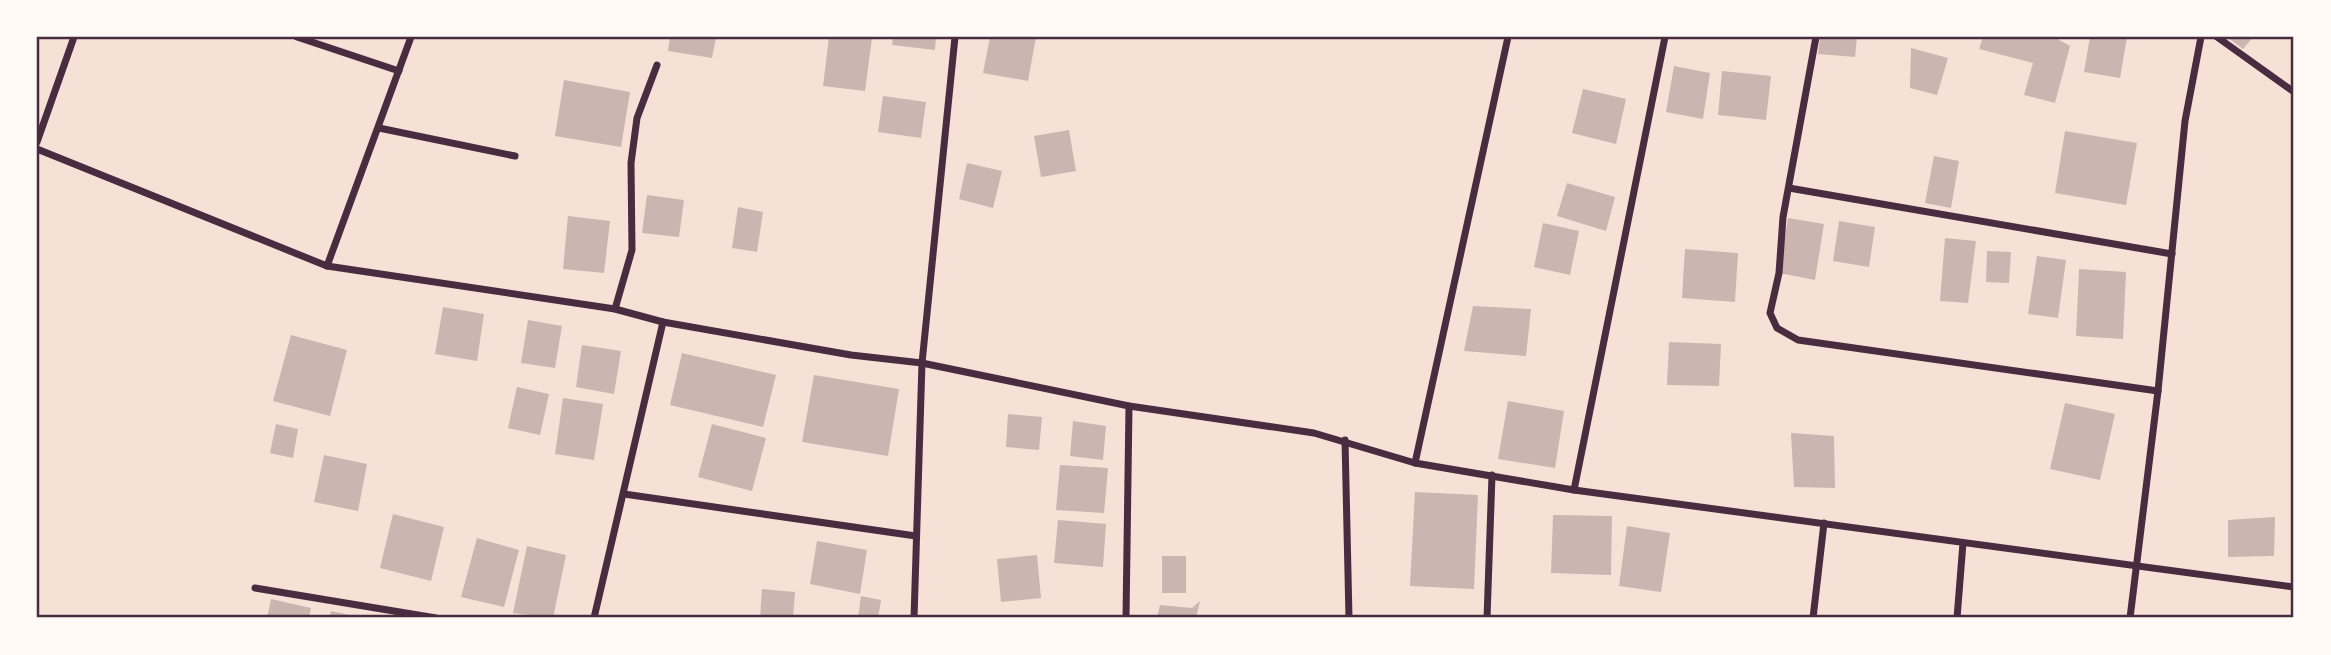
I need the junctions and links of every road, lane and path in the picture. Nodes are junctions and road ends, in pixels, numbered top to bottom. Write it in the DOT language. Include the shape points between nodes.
graph roads {
  1 [pos="74,37"];
  2 [pos="298,37"];
  3 [pos="411,37"];
  4 [pos="954,37"];
  5 [pos="1508,37"];
  6 [pos="1665,37"];
  7 [pos="1816,37"];
  8 [pos="2202,37"];
  9 [pos="2217,37"];
  10 [pos="657,65"];
  11 [pos="399,71"];
  12 [pos="2294,92"];
  13 [pos="379,128"];
  14 [pos="37,142"];
  15 [pos="37,149"];
  16 [pos="515,156"];
  17 [pos="1789,188"];
  18 [pos="2172,254"];
  19 [pos="327,267"];
  20 [pos="615,309"];
  21 [pos="663,322"];
  22 [pos="922,363"];
  23 [pos="2158,391"];
  24 [pos="1129,406"];
  25 [pos="1345,440"];
  26 [pos="1415,463"];
  27 [pos="1492,475"];
  28 [pos="1574,490"];
  29 [pos="624,494"];
  30 [pos="1824,523"];
  31 [pos="916,536"];
  32 [pos="1964,543"];
  33 [pos="2136,565"];
  34 [pos="2294,587"];
  35 [pos="255,588"];
  36 [pos="436,618"];
  37 [pos="594,618"];
  38 [pos="914,618"];
  39 [pos="1126,618"];
  40 [pos="1349,618"];
  41 [pos="1487,618"];
  42 [pos="1813,618"];
  43 [pos="1957,618"];
  44 [pos="2130,618"];
  1 -- 14 [label="street"];
  2 -- 11 [label="street"];
  3 -- 11 [label="street"];
  4 -- 22 [label="street"];
  5 -- 26 [label="street"];
  6 -- 28 [label="street"];
  7 -- 17 [label="street"];
  8 -- 18 [label="street" via="2185,121"];
  9 -- 12 [label="street"];
  10 -- 20 [label="street" via="637,118 631,163 632,250"];
  11 -- 13 [label="street"];
  13 -- 16 [label="street"];
  13 -- 19 [label="street"];
  15 -- 19 [label="street"];
  17 -- 18 [label="street"];
  17 -- 23 [label="street" via="1770,313 1787,335"];
  18 -- 23 [label="street"];
  19 -- 20 [label="street"];
  20 -- 21 [label="street"];
  21 -- 22 [label="street"];
  21 -- 29 [label="street"];
  22 -- 24 [label="street"];
  22 -- 31 [label="street"];
  23 -- 33 [label="street"];
  24 -- 25 [label="street"];
  24 -- 39 [label="street"];
  25 -- 26 [label="street"];
  25 -- 40 [label="street"];
  26 -- 27 [label="street"];
  27 -- 28 [label="street"];
  27 -- 41 [label="street"];
  28 -- 30 [label="street"];
  29 -- 31 [label="street"];
  29 -- 37 [label="street"];
  30 -- 32 [label="street"];
  30 -- 42 [label="street"];
  31 -- 38 [label="street"];
  32 -- 33 [label="street"];
  32 -- 43 [label="street"];
  33 -- 34 [label="street"];
  33 -- 44 [label="street"];
  35 -- 36 [label="street"];
}
